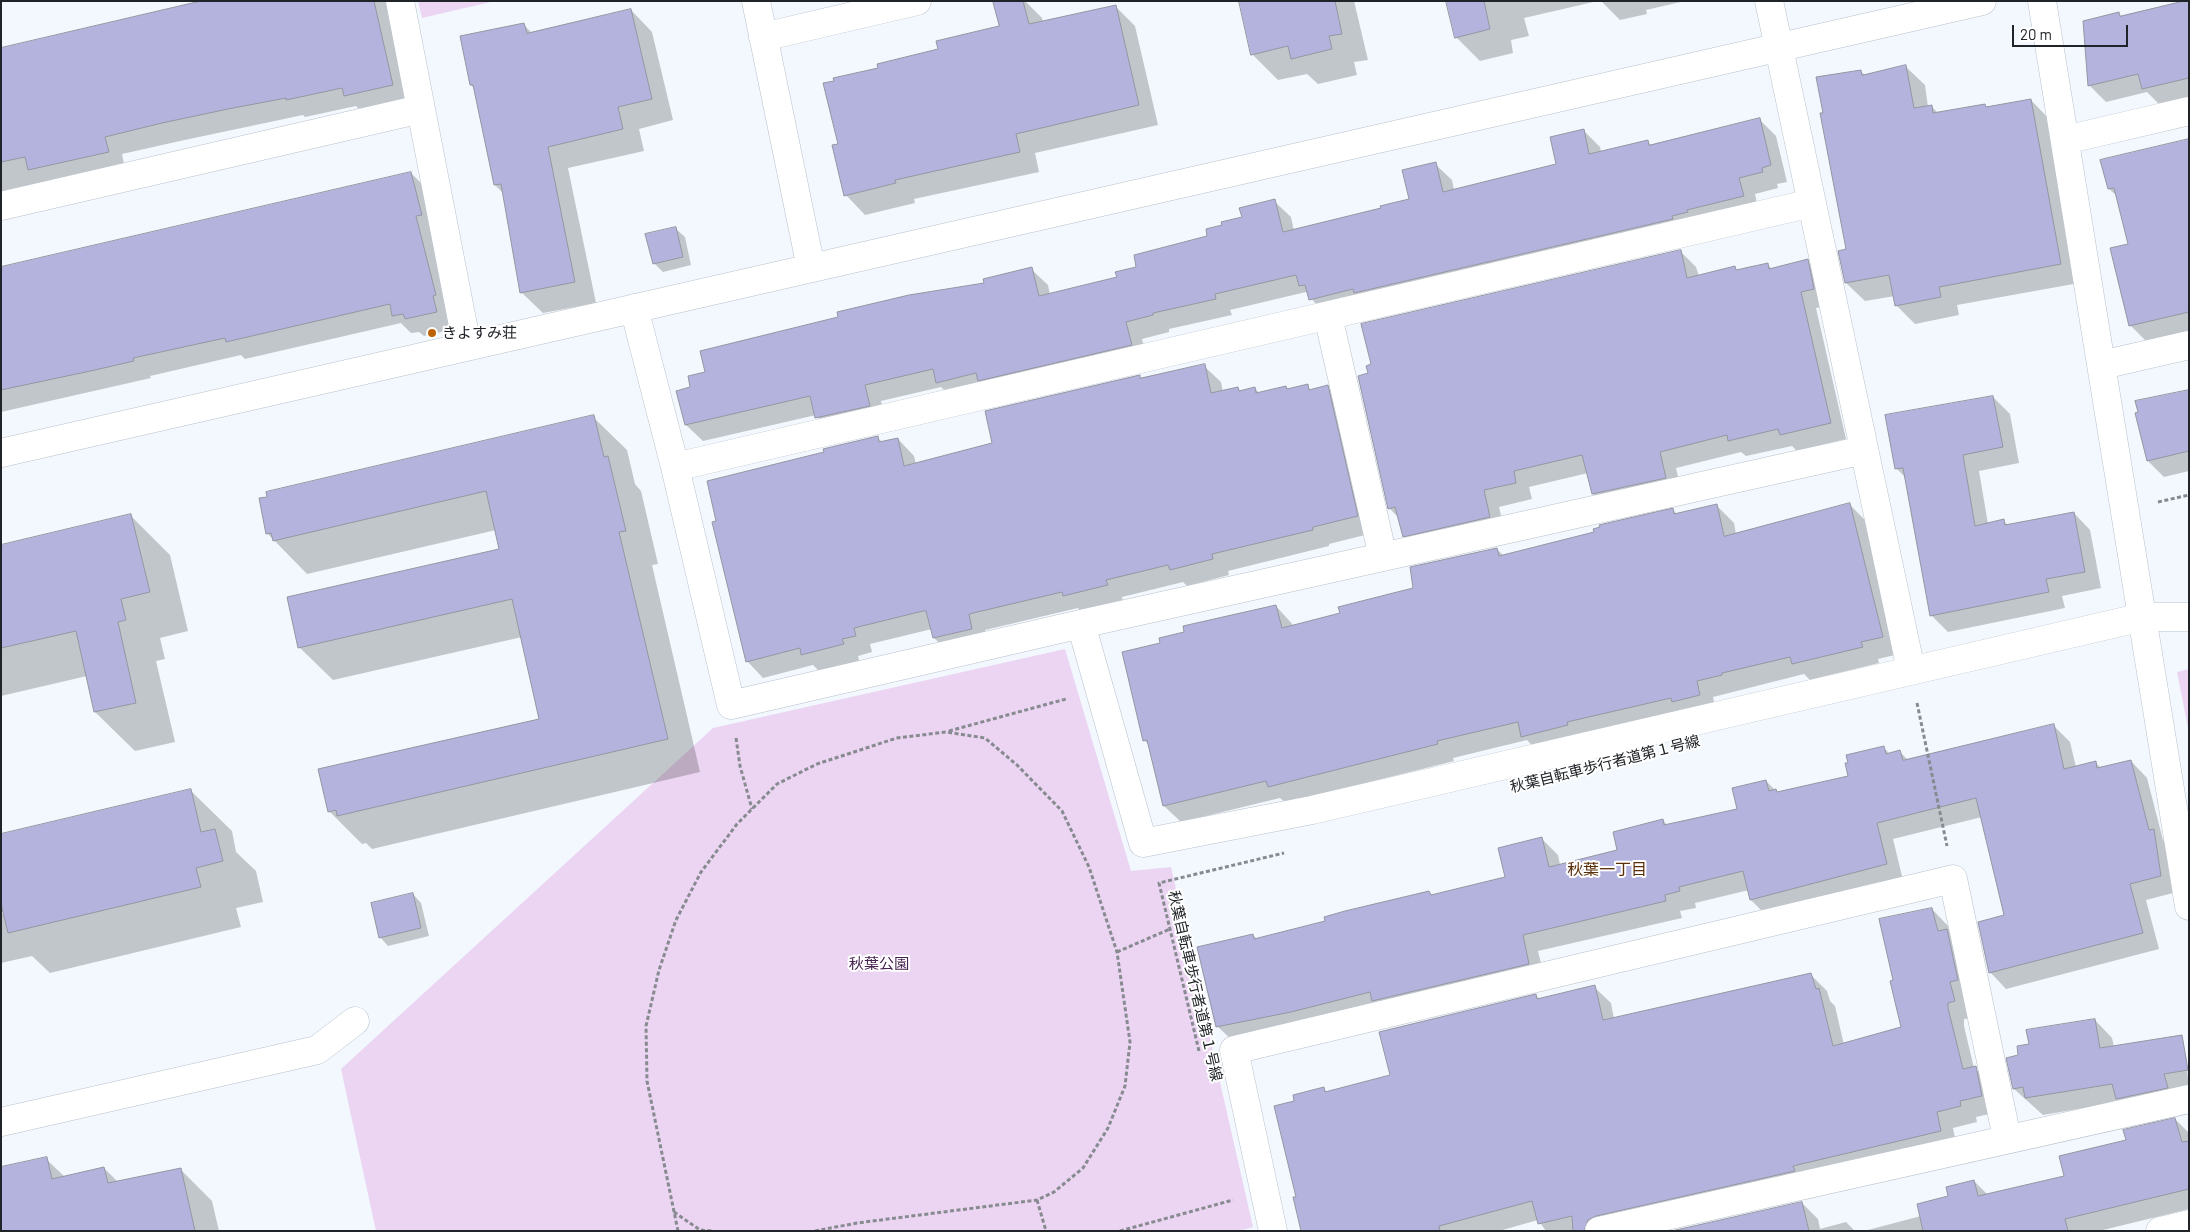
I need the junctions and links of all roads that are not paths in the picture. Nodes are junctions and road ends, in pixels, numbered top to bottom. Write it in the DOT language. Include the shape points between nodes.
graph roads {
  1 [pos="400,1"];
  2 [pos="756,1"];
  3 [pos="917,1"];
  4 [pos="1769,1"];
  5 [pos="1982,1"];
  6 [pos="2042,1"];
  7 [pos="763,37"];
  8 [pos="1780,48"];
  9 [pos="421,109"];
  10 [pos="2189,111"];
  11 [pos="2065,140"];
  12 [pos="1812,203"];
  13 [pos="1,206"];
  14 [pos="811,268"];
  15 [pos="634,308"];
  16 [pos="1328,316"];
  17 [pos="2189,345"];
  18 [pos="467,346"];
  19 [pos="2102,365"];
  20 [pos="1864,450"];
  21 [pos="1,453"];
  22 [pos="675,467"];
  23 [pos="1383,557"];
  24 [pos="2189,617"];
  25 [pos="2143,618"];
  26 [pos="1081,624"];
  27 [pos="1910,670"];
  28 [pos="2184,849"];
  29 [pos="2189,906"];
  30 [pos="355,1021"];
  31 [pos="2189,1098"];
  32 [pos="1,1122"];
  33 [pos="2007,1138"];
  34 [pos="2189,1224"];
  35 [pos="1273,1231"];
  36 [pos="1599,1231"];
  37 [pos="2160,1231"];
  1 -- 9 [label="street"];
  2 -- 7 [label="street"];
  3 -- 7 [label="street"];
  4 -- 8 [label="street"];
  5 -- 8 [label="street"];
  6 -- 11 [label="street"];
  7 -- 14 [label="street"];
  8 -- 12 [label="street"];
  8 -- 14 [label="street"];
  9 -- 13 [label="street"];
  9 -- 18 [label="street"];
  10 -- 11 [label="street"];
  11 -- 19 [label="street"];
  12 -- 16 [label="street"];
  12 -- 20 [label="street"];
  14 -- 15 [label="street"];
  15 -- 18 [label="street"];
  15 -- 22 [label="street"];
  16 -- 22 [label="street"];
  16 -- 23 [label="street"];
  17 -- 19 [label="street"];
  18 -- 21 [label="street"];
  19 -- 25 [label="street"];
  20 -- 23 [label="street"];
  20 -- 27 [label="street"];
  22 -- 26 [label="street" via="731,705"];
  23 -- 26 [label="street"];
  24 -- 25 [label="street"];
  25 -- 27 [label="street"];
  25 -- 28 [label="street"];
  26 -- 27 [label="street" via="1143,843 1312,810"];
  28 -- 29 [label="street"];
  30 -- 32 [label="street" via="317,1050"];
  31 -- 33 [label="street"];
  33 -- 35 [label="street" via="1953,879 1234,1050"];
  33 -- 36 [label="street"];
  34 -- 37 [label="street"];
}
